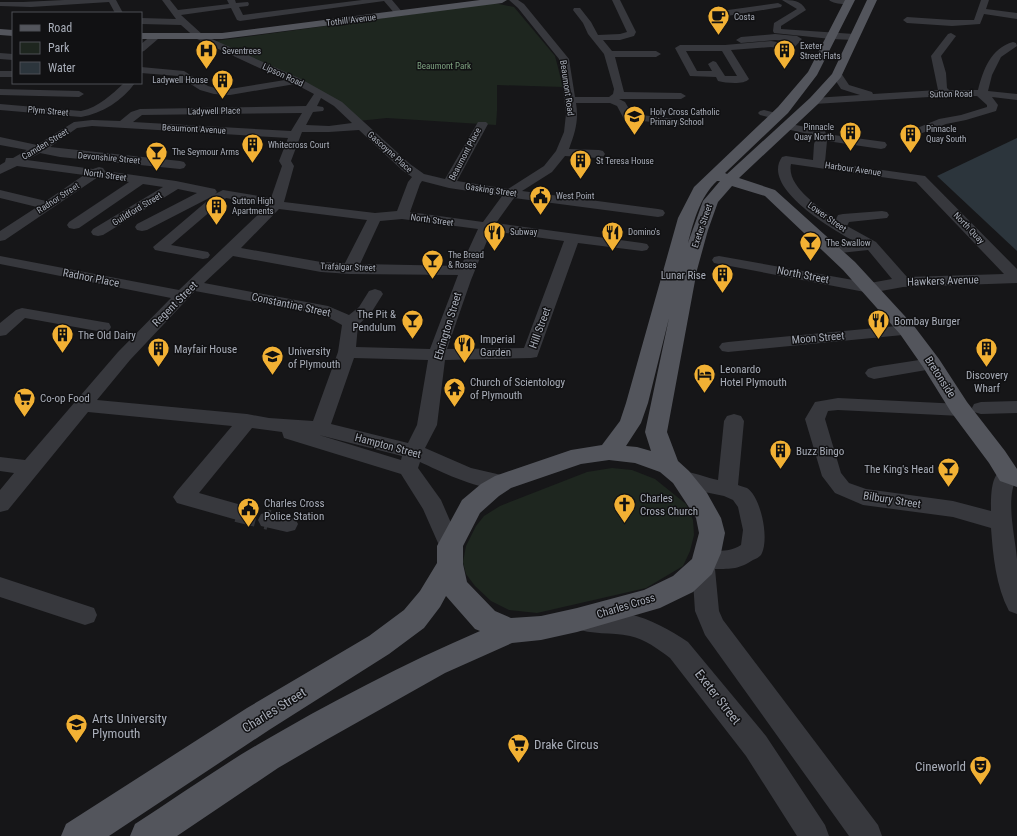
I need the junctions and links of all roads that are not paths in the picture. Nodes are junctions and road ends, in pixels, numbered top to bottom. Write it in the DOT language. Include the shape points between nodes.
graph roads {
  1 [pos="108,0"];
  2 [pos="112,0"];
  3 [pos="166,0"];
  4 [pos="381,0"];
  5 [pos="388,0"];
  6 [pos="502,0"];
  7 [pos="513,0"];
  8 [pos="616,0"];
  9 [pos="786,0"];
  10 [pos="833,0"];
  11 [pos="872,0"];
  12 [pos="975,0"];
  13 [pos="985,0"];
  14 [pos="849,1"];
  15 [pos="232,3"];
  16 [pos="255,3"];
  17 [pos="0,4"];
  18 [pos="18,4"];
  19 [pos="778,5"];
  20 [pos="58,6"];
  21 [pos="577,10"];
  22 [pos="118,12"];
  23 [pos="978,12"];
  24 [pos="175,13"];
  25 [pos="399,13"];
  26 [pos="721,14"];
  27 [pos="1017,16"];
  28 [pos="907,20"];
  29 [pos="142,21"];
  30 [pos="186,25"];
  31 [pos="776,31"];
  32 [pos="0,32"];
  33 [pos="12,33"];
  34 [pos="594,35"];
  35 [pos="142,36"];
  36 [pos="831,36"];
  37 [pos="951,36"];
  38 [pos="160,37"];
  39 [pos="200,37"];
  40 [pos="854,37"];
  41 [pos="1013,45"];
  42 [pos="142,48"];
  43 [pos="703,48"];
  44 [pos="725,48"];
  45 [pos="609,54"];
  46 [pos="656,54"];
  47 [pos="0,56"];
  48 [pos="12,57"];
  49 [pos="142,70"];
  50 [pos="719,74"];
  51 [pos="837,75"];
  52 [pos="297,81"];
  53 [pos="129,84"];
  54 [pos="0,92"];
  55 [pos="946,93"];
  56 [pos="980,93"];
  57 [pos="79,94"];
  58 [pos="321,94"];
  59 [pos="681,96"];
  60 [pos="885,97"];
  61 [pos="1017,97"];
  62 [pos="615,98"];
  63 [pos="570,100"];
  64 [pos="814,101"];
  65 [pos="338,104"];
  66 [pos="0,107"];
  67 [pos="309,110"];
  68 [pos="777,116"];
  69 [pos="92,123"];
  70 [pos="689,123"];
  71 [pos="482,124"];
  72 [pos="123,125"];
  73 [pos="361,126"];
  74 [pos="297,132"];
  75 [pos="821,133"];
  76 [pos="909,135"];
  77 [pos="0,141"];
  78 [pos="881,145"];
  79 [pos="38,149"];
  80 [pos="562,152"];
  81 [pos="599,154"];
  82 [pos="116,158"];
  83 [pos="0,159"];
  84 [pos="786,160"];
  85 [pos="15,162"];
  86 [pos="819,164"];
  87 [pos="180,165"];
  88 [pos="760,168"];
  89 [pos="0,170"];
  90 [pos="95,174"];
  91 [pos="420,177"];
  92 [pos="722,177"];
  93 [pos="920,179"];
  94 [pos="140,180"];
  95 [pos="170,184"];
  96 [pos="449,184"];
  97 [pos="512,192"];
  98 [pos="217,193"];
  99 [pos="770,193"];
  100 [pos="0,194"];
  101 [pos="276,204"];
  102 [pos="47,205"];
  103 [pos="658,213"];
  104 [pos="402,215"];
  105 [pos="882,215"];
  106 [pos="375,217"];
  107 [pos="486,227"];
  108 [pos="840,227"];
  109 [pos="142,228"];
  110 [pos="0,238"];
  111 [pos="572,238"];
  112 [pos="871,245"];
  113 [pos="642,247"];
  114 [pos="831,250"];
  115 [pos="231,251"];
  116 [pos="203,255"];
  117 [pos="719,259"];
  118 [pos="0,260"];
  119 [pos="350,269"];
  120 [pos="466,272"];
  121 [pos="1017,278"];
  122 [pos="913,279"];
  123 [pos="870,288"];
  124 [pos="187,290"];
  125 [pos="375,294"];
  126 [pos="350,323"];
  127 [pos="103,327"];
  128 [pos="907,330"];
  129 [pos="0,331"];
  130 [pos="728,347"];
  131 [pos="346,352"];
  132 [pos="437,355"];
  133 [pos="932,364"];
  134 [pos="874,373"];
  135 [pos="82,405"];
  136 [pos="1017,407"];
  137 [pos="971,409"];
  138 [pos="247,421"];
  139 [pos="734,422"];
  140 [pos="269,425"];
  141 [pos="320,428"];
  142 [pos="609,452"];
  143 [pos="411,460"];
  144 [pos="0,464"];
  145 [pos="30,468"];
  146 [pos="674,471"];
  147 [pos="1012,476"];
  148 [pos="503,482"];
  149 [pos="727,488"];
  150 [pos="0,504"];
  151 [pos="237,512"];
  152 [pos="1002,522"];
  153 [pos="450,555"];
  154 [pos="704,563"];
  155 [pos="0,587"];
  156 [pos="1017,604"];
  157 [pos="85,615"];
  158 [pos="577,620"];
  159 [pos="510,631"];
  160 [pos="78,836"];
  161 [pos="147,836"];
  162 [pos="814,836"];
  163 [pos="867,836"];
  1 -- 18 [label="street"];
  2 -- 22 [label="street"];
  3 -- 24 [label="street, Lipson Road"];
  4 -- 15 [label="street" via="240,18"];
  5 -- 25 [label="street"];
  6 -- 25 [label="main road, Tothill Avenue"];
  7 -- 63 [label="street, Beaumont Road" via="521,6 562,56"];
  8 -- 34 [label="street" via="631,34 620,37"];
  9 -- 31 [label="street" via="800,6 802,10 777,25"];
  10 -- 14 [label="street"];
  11 -- 40 [label="main road, Exeter Street"];
  12 -- 13 [label="street"];
  13 -- 23 [label="street"];
  14 -- 36 [label="main road, Exeter Street"];
  15 -- 16 [label="street"];
  15 -- 24 [label="street"];
  17 -- 18 [label="street"];
  18 -- 20 [label="street"];
  19 -- 26 [label="street"];
  21 -- 34 [label="street"];
  23 -- 27 [label="street"];
  23 -- 28 [label="street" via="977,22 973,23"];
  24 -- 30 [label="street, Lipson Road"];
  25 -- 39 [label="main road, Tothill Avenue"];
  29 -- 30 [label="street"];
  30 -- 38 [label="street" via="184,33 178,36"];
  30 -- 39 [label="street, Lipson Road"];
  31 -- 36 [label="street"];
  31 -- 44 [label="street" via="741,40"];
  32 -- 33 [label="main road"];
  34 -- 45 [label="street"];
  35 -- 38 [label="main road, Tothill Avenue"];
  36 -- 40 [label="street"];
  36 -- 68 [label="main road, Exeter Street" via="813,73"];
  37 -- 55 [label="street" via="936,56 942,73 942,88"];
  38 -- 39 [label="main road, Tothill Avenue"];
  38 -- 42 [label="street"];
  39 -- 52 [label="street, Lipson Road"];
  40 -- 51 [label="main road, Exeter Street"];
  41 -- 56 [label="street" via="997,55"];
  43 -- 44 [label="street"];
  43 -- 50 [label="street"];
  43 -- 50 [label="street" via="680,48 694,74"];
  44 -- 50 [label="street" via="744,78 722,79"];
  45 -- 46 [label="street"];
  45 -- 62 [label="street" via="619,89"];
  47 -- 48 [label="street"];
  49 -- 52 [label="street" via="180,73 204,88 214,91 230,92"];
  51 -- 60 [label="street, Sutton Road" via="845,87"];
  51 -- 64 [label="main road, Exeter Street"];
  52 -- 58 [label="street, Lipson Road"];
  53 -- 66 [label="street, Plym Street" via="102,108 82,114"];
  54 -- 57 [label="street"];
  55 -- 56 [label="street, Sutton Road"];
  55 -- 60 [label="street, Sutton Road"];
  56 -- 61 [label="street, Sutton Road"];
  56 -- 76 [label="street" via="993,105 992,109 943,121"];
  58 -- 65 [label="street, Lipson Road"];
  58 -- 67 [label="street, Regent Street"];
  59 -- 62 [label="street"];
  60 -- 64 [label="street, Sutton Road"];
  62 -- 63 [label="street"];
  62 -- 70 [label="street" via="628,117"];
  63 -- 80 [label="street, Beaumont Road" via="570,132"];
  64 -- 68 [label="main road, Exeter Street"];
  65 -- 67 [label="street, Ladywell Place" via="324,109"];
  65 -- 73 [label="street, Lipson Road"];
  67 -- 72 [label="street, Ladywell Place" via="140,112"];
  67 -- 74 [label="street, Regent Street"];
  68 -- 75 [label="street"];
  68 -- 88 [label="main road, Exeter Street"];
  68 -- 92 [label="main road, Exeter Street"];
  69 -- 72 [label="street, Beaumont Avenue"];
  69 -- 79 [label="street, Camden Street" via="78,124"];
  71 -- 96 [label="street, Beaumont Place"];
  72 -- 74 [label="street, Beaumont Avenue"];
  73 -- 74 [label="street, Beaumont Avenue"];
  73 -- 91 [label="street, Gascoyne Place"];
  74 -- 101 [label="street, Regent Street" via="284,161 288,166"];
  77 -- 79 [label="street, Devonshire Street"];
  78 -- 86 [label="street" via="822,137"];
  79 -- 82 [label="street, Devonshire Street"];
  79 -- 85 [label="street, Camden Street"];
  80 -- 81 [label="street"];
  80 -- 97 [label="street, Beaumont Road" via="548,169"];
  82 -- 87 [label="street, Devonshire Street"];
  82 -- 90 [label="street, Radnor Street"];
  83 -- 85 [label="street, North Street"];
  84 -- 86 [label="street, Harbour Avenue"];
  84 -- 108 [label="street, Lower Street" via="782,166 784,175 796,194"];
  85 -- 89 [label="street, Camden Street"];
  85 -- 90 [label="street, North Street"];
  86 -- 93 [label="street, Harbour Avenue"];
  87 -- 95 [label="street, Guildford Street"];
  88 -- 92 [label="main road, Exeter Street"];
  88 -- 99 [label="main road, Bretonside"];
  90 -- 94 [label="street, North Street"];
  90 -- 102 [label="street, Radnor Street"];
  91 -- 96 [label="street, Gasking Street"];
  91 -- 104 [label="street" via="414,182"];
  92 -- 99 [label="main road, Bretonside"];
  92 -- 142 [label="main road, Exeter Street" via="701,188 686,218 637,403 630,423"];
  92 -- 146 [label="main road, Exeter Street" via="700,230 688,270 656,432"];
  93 -- 121 [label="street, North Quay"];
  94 -- 95 [label="street, North Street"];
  94 -- 95 [label="street, Guildford Street" via="74,225 101,233"];
  95 -- 98 [label="street, North Street"];
  96 -- 97 [label="street, Gasking Street"];
  97 -- 103 [label="street, Gasking Street"];
  97 -- 107 [label="street, Ebrington Street"];
  98 -- 101 [label="street, North Street"];
  98 -- 109 [label="street"];
  98 -- 116 [label="street" via="160,247"];
  99 -- 114 [label="main road, Bretonside"];
  100 -- 102 [label="street"];
  101 -- 106 [label="street, North Street"];
  101 -- 115 [label="street, Regent Street"];
  102 -- 110 [label="street, Radnor Street"];
  104 -- 106 [label="street, North Street"];
  104 -- 107 [label="street, North Street"];
  105 -- 108 [label="street" via="843,218"];
  106 -- 119 [label="street"];
  107 -- 111 [label="street, North Street"];
  107 -- 120 [label="street, Ebrington Street"];
  108 -- 112 [label="street, Lower Street"];
  111 -- 113 [label="street, North Street"];
  111 -- 132 [label="street, Hill Street" via="531,353"];
  112 -- 114 [label="street"];
  112 -- 122 [label="street, Lower Street"];
  114 -- 123 [label="main road, Bretonside"];
  115 -- 119 [label="street, Trafalgar Street" via="320,267"];
  115 -- 124 [label="street, Regent Street"];
  117 -- 123 [label="street, North Street"];
  118 -- 124 [label="street, Radnor Place"];
  119 -- 120 [label="street, Trafalgar Street"];
  120 -- 132 [label="street, Ebrington Street"];
  121 -- 122 [label="street, Hawkers Avenue"];
  122 -- 123 [label="street, Hawkers Avenue"];
  123 -- 128 [label="main road, Bretonside"];
  124 -- 126 [label="street, Constantine Street" via="328,311"];
  124 -- 135 [label="street, Regent Street" via="124,356"];
  125 -- 126 [label="street" via="365,310"];
  126 -- 131 [label="street"];
  127 -- 129 [label="street" via="22,313"];
  128 -- 130 [label="street, Moon Street"];
  128 -- 133 [label="main road, Bretonside"];
  131 -- 132 [label="street"];
  131 -- 141 [label="street"];
  132 -- 143 [label="street, Ebrington Street" via="427,425"];
  133 -- 134 [label="street"];
  133 -- 137 [label="main road, Bretonside"];
  135 -- 138 [label="street, Hampton Street"];
  135 -- 145 [label="street, Regent Street"];
  136 -- 137 [label="street"];
  137 -- 147 [label="main road, Bretonside" via="997,457"];
  137 -- 152 [label="street, Bilbury Street" via="838,404 822,406 815,419 819,445 832,476 842,488 858,500 863,497 953,510"];
  138 -- 140 [label="street, Hampton Street"];
  138 -- 151 [label="street" via="184,497"];
  139 -- 149 [label="street"];
  140 -- 141 [label="street, Hampton Street"];
  140 -- 143 [label="street, Hampton Street" via="313,441"];
  141 -- 143 [label="street, Hampton Street" via="384,445"];
  142 -- 146 [label="main road" via="637,455"];
  142 -- 148 [label="main road" via="579,456"];
  143 -- 148 [label="street, Hampton Street"];
  143 -- 153 [label="street, Hampton Street" via="433,506"];
  144 -- 145 [label="street"];
  145 -- 150 [label="street, Regent Street"];
  146 -- 149 [label="street" via="702,484"];
  146 -- 154 [label="main road" via="698,500 708,518 712,533"];
  147 -- 152 [label="street, Bretonside" via="1002,484"];
  148 -- 153 [label="main road" via="471,508"];
  149 -- 154 [label="street" via="740,494 748,505 754,530 752,550 735,560"];
  152 -- 156 [label="street, Bretonside" via="1008,572"];
  153 -- 159 [label="main road" via="454,587 486,620"];
  153 -- 160 [label="main road, Charles Street" via="430,599 414,619"];
  154 -- 158 [label="main road, Charles Cross" via="683,584 650,600"];
  154 -- 163 [label="street" via="708,611 714,627"];
  155 -- 157 [label="street"];
  158 -- 159 [label="main road, Charles Cross" via="541,628"];
  158 -- 162 [label="street, Exeter Street" via="629,625 664,639 678,650 756,746"];
  159 -- 161 [label="main road" via="435,664 315,729 267,757"];
}
